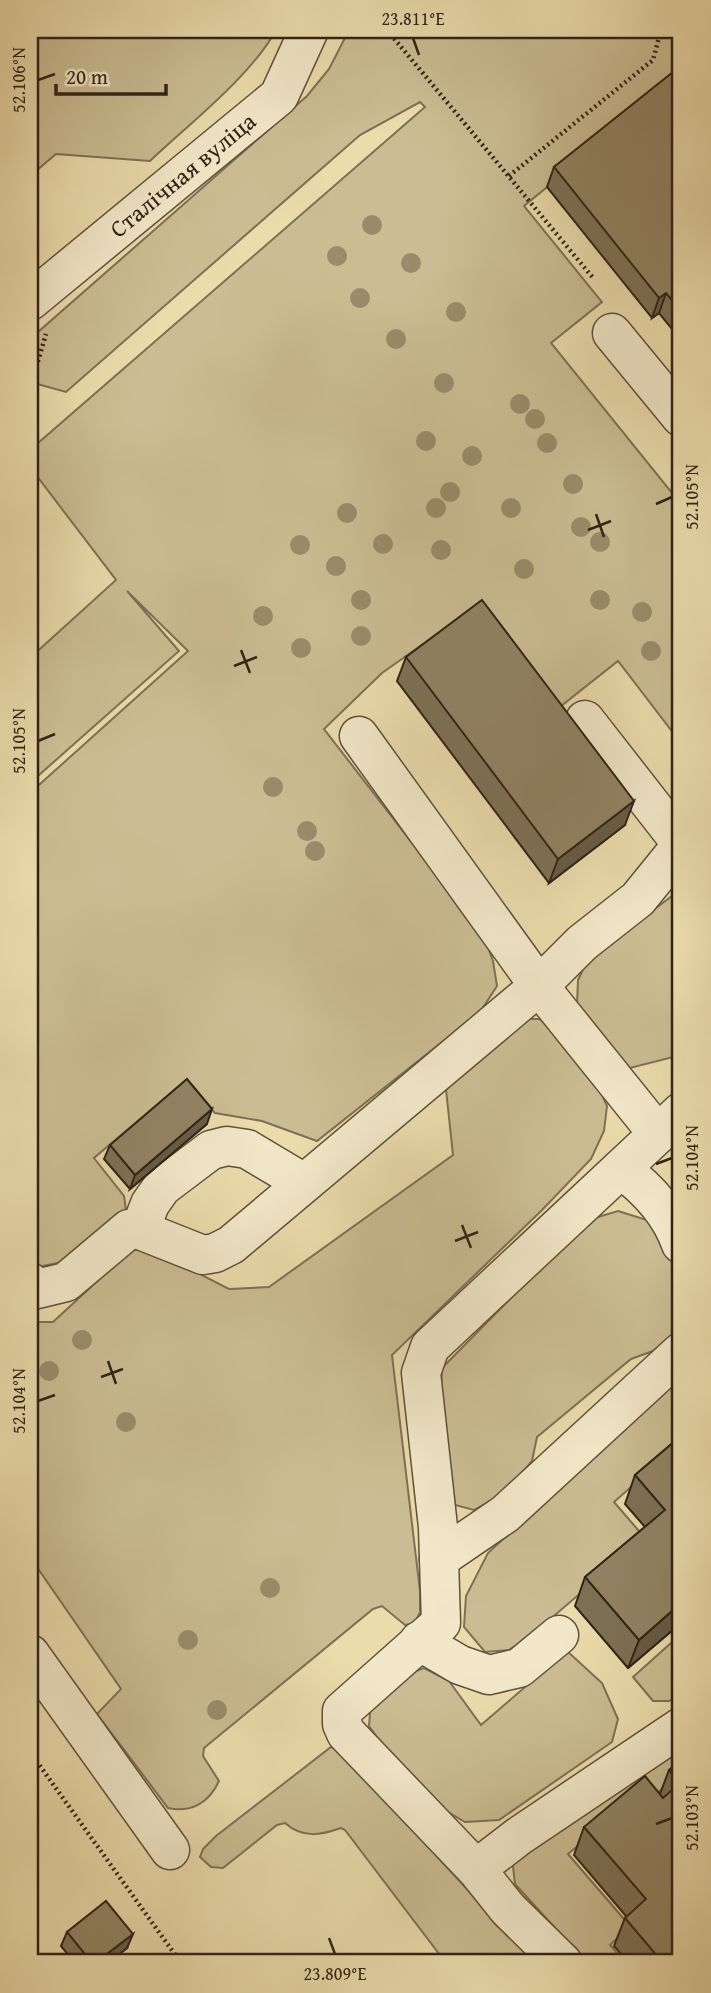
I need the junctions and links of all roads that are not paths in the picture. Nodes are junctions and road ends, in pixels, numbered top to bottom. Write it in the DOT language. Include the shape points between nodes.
graph roads {
  1 [pos="309,30"];
  2 [pos="30,302"];
  3 [pos="612,333"];
  4 [pos="681,417"];
  5 [pos="585,720"];
  6 [pos="359,736"];
  7 [pos="681,844"];
  8 [pos="539,986"];
  9 [pos="670,1123"];
  10 [pos="621,1169"];
  11 [pos="304,1183"];
  12 [pos="140,1230"];
  13 [pos="681,1244"];
  14 [pos="30,1282"];
  15 [pos="681,1352"];
  16 [pos="439,1559"];
  17 [pos="559,1634"];
  18 [pos="419,1642"];
  19 [pos="30,1654"];
  20 [pos="681,1727"];
  21 [pos="170,1850"];
  22 [pos="476,1869"];
  23 [pos="563,1963"];
  1 -- 2 [label="street, Сталічная вуліца" via="279,96"];
  3 -- 4 [label="street"];
  5 -- 7 [label="street"];
  6 -- 8 [label="street"];
  7 -- 8 [label="street" via="638,899 582,943"];
  8 -- 9 [label="street"];
  8 -- 11 [label="street"];
  9 -- 10 [label="street"];
  10 -- 13 [label="street" via="659,1202"];
  10 -- 16 [label="street" via="430,1347 421,1373"];
  11 -- 12 [label="street" via="231,1245 215,1253 203,1255"];
  11 -- 12 [label="street" via="247,1149 227,1146 211,1150 162,1187"];
  12 -- 14 [label="street" via="130,1229 66,1282 37,1289"];
  15 -- 16 [label="street" via="505,1514"];
  16 -- 18 [label="street" via="441,1623"];
  17 -- 18 [label="street" via="519,1668 489,1675"];
  18 -- 22 [label="street" via="342,1711 342,1724 346,1734"];
  19 -- 21 [label="street"];
  20 -- 22 [label="street"];
  22 -- 23 [label="street" via="508,1909"];
}
